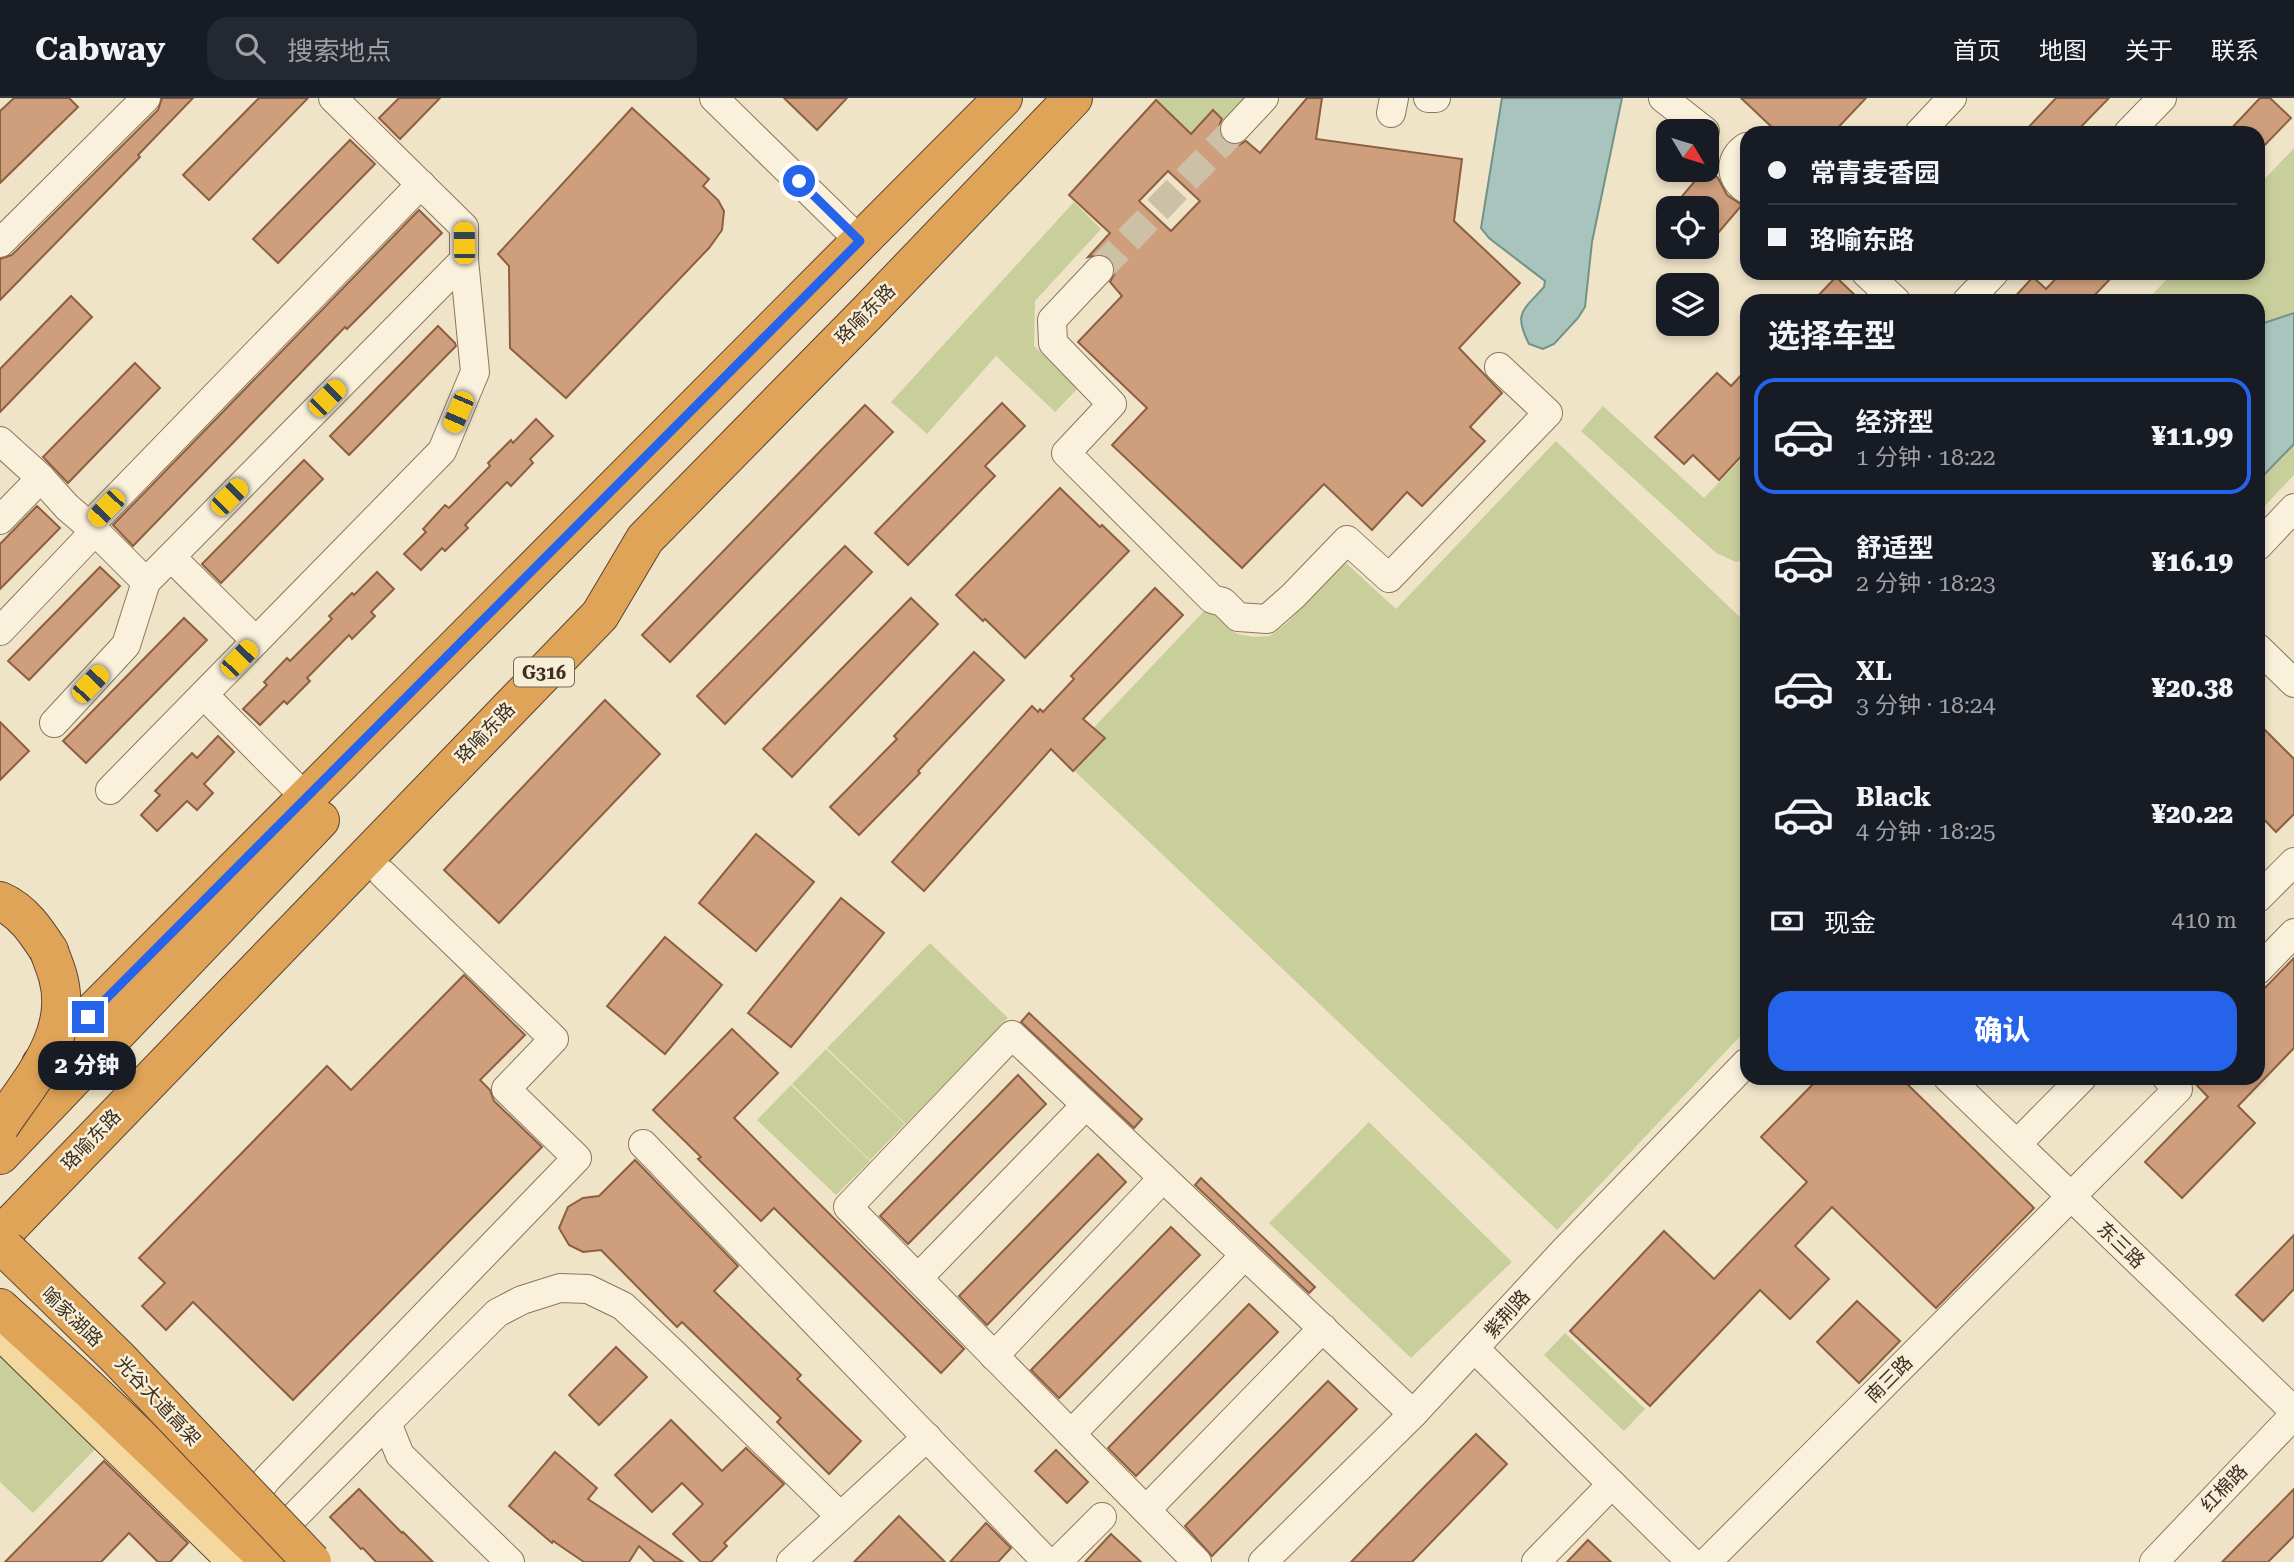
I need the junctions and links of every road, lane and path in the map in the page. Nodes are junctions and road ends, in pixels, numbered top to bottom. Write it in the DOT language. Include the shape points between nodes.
graph roads {
  1 [pos="146,98"];
  2 [pos="714,98"];
  3 [pos="1003,98"];
  4 [pos="1073,98"];
  5 [pos="1264,98"];
  6 [pos="1428,98"];
  7 [pos="1436,98"];
  8 [pos="1663,98"];
  9 [pos="2162,98"];
  10 [pos="1951,99"];
  11 [pos="350,104"];
  12 [pos="1690,119"];
  13 [pos="1926,126"];
  14 [pos="2135,126"];
  15 [pos="1236,129"];
  16 [pos="1719,139"];
  17 [pos="1740,150"];
  18 [pos="1740,152"];
  19 [pos="1740,183"];
  20 [pos="421,184"];
  21 [pos="860,241"];
  22 [pos="0,243"];
  23 [pos="464,260"];
  24 [pos="1099,270"];
  25 [pos="1874,280"];
  26 [pos="1987,280"];
  27 [pos="1889,294"];
  28 [pos="1974,294"];
  29 [pos="1500,368"];
  30 [pos="0,440"];
  31 [pos="41,478"];
  32 [pos="605,497"];
  33 [pos="2294,508"];
  34 [pos="0,520"];
  35 [pos="92,528"];
  36 [pos="645,539"];
  37 [pos="2265,539"];
  38 [pos="171,557"];
  39 [pos="146,582"];
  40 [pos="540,614"];
  41 [pos="0,631"];
  42 [pos="256,641"];
  43 [pos="2265,655"];
  44 [pos="2294,683"];
  45 [pos="204,695"];
  46 [pos="54,723"];
  47 [pos="110,790"];
  48 [pos="306,798"];
  49 [pos="2294,862"];
  50 [pos="383,874"];
  51 [pos="2265,891"];
  52 [pos="0,901"];
  53 [pos="2294,933"];
  54 [pos="2265,963"];
  55 [pos="1740,1069"];
  56 [pos="1955,1085"];
  57 [pos="2075,1085"];
  58 [pos="2174,1085"];
  59 [pos="8,1094"];
  60 [pos="1086,1105"];
  61 [pos="0,1126"];
  62 [pos="643,1144"];
  63 [pos="2017,1144"];
  64 [pos="0,1155"];
  65 [pos="1163,1178"];
  66 [pos="37,1196"];
  67 [pos="2071,1197"];
  68 [pos="0,1202"];
  69 [pos="1,1243"];
  70 [pos="1245,1255"];
  71 [pos="918,1278"];
  72 [pos="37,1284"];
  73 [pos="0,1308"];
  74 [pos="1323,1328"];
  75 [pos="0,1332"];
  76 [pos="1475,1349"];
  77 [pos="994,1356"];
  78 [pos="2294,1413"];
  79 [pos="1413,1414"];
  80 [pos="387,1423"];
  81 [pos="1071,1434"];
  82 [pos="927,1437"];
  83 [pos="1612,1484"];
  84 [pos="256,1495"];
  85 [pos="1146,1510"];
  86 [pos="840,1516"];
  87 [pos="1102,1517"];
  88 [pos="286,1525"];
  89 [pos="236,1562"];
  90 [pos="271,1562"];
  91 [pos="312,1562"];
  92 [pos="324,1562"];
  93 [pos="510,1562"];
  94 [pos="792,1562"];
  95 [pos="1047,1562"];
  96 [pos="1057,1562"];
  97 [pos="1197,1562"];
  98 [pos="1263,1562"];
  99 [pos="1536,1562"];
  100 [pos="1691,1562"];
  101 [pos="1707,1562"];
  102 [pos="2154,1562"];
  1 -- 22 [label="street"];
  2 -- 21 [label="street"];
  3 -- 21 [label="highway"];
  4 -- 36 [label="highway, 珞喻东路 / G316"];
  5 -- 15 [label="street"];
  6 -- 7 [label="street"];
  8 -- 12 [label="street"];
  9 -- 14 [label="street"];
  10 -- 13 [label="street"];
  11 -- 20 [label="street"];
  16 -- 17 [label="street"];
  18 -- 19 [label="street" via="1733,163"];
  20 -- 23 [label="street" via="464,227"];
  20 -- 35 [label="street"];
  21 -- 32 [label="highway"];
  23 -- 38 [label="street"];
  23 -- 42 [label="street" via="475,372 442,452"];
  24 -- 29 [label="street" via="1052,320 1053,343 1112,404 1066,453 1212,599 1223,602 1238,617 1267,619 1348,540 1372,546 1389,578 1548,413 1516,393"];
  25 -- 27 [label="street"];
  26 -- 28 [label="street"];
  30 -- 31 [label="street"];
  31 -- 34 [label="street"];
  31 -- 35 [label="street"];
  32 -- 40 [label="highway" via="555,573"];
  32 -- 48 [label="highway"];
  33 -- 37 [label="street"];
  35 -- 39 [label="street"];
  35 -- 41 [label="street"];
  36 -- 40 [label="highway" via="581,597"];
  36 -- 66 [label="highway, 珞喻东路 / G316" via="600,615"];
  38 -- 39 [label="street"];
  38 -- 42 [label="street"];
  39 -- 46 [label="street" via="126,645"];
  40 -- 64 [label="highway"];
  40 -- 68 [label="highway"];
  42 -- 45 [label="street"];
  43 -- 44 [label="street"];
  45 -- 47 [label="street"];
  45 -- 48 [label="street"];
  48 -- 59 [label="highway"];
  49 -- 51 [label="street"];
  50 -- 84 [label="street" via="554,1039 506,1089 577,1158"];
  52 -- 61 [label="highway, bridge" via="32,925 49,951 61,1001 49,1053"];
  53 -- 54 [label="street"];
  55 -- 76 [label="street, 紫荆路"];
  56 -- 63 [label="street, 东三路"];
  57 -- 63 [label="street"];
  58 -- 67 [label="street, 南三路" via="2178,1089"];
  60 -- 65 [label="street"];
  60 -- 71 [label="street"];
  60 -- 71 [label="street" via="1012,1035 848,1207"];
  62 -- 82 [label="street"];
  63 -- 67 [label="street, 东三路"];
  65 -- 70 [label="street"];
  65 -- 77 [label="street"];
  66 -- 69 [label="highway, 珞喻东路 / G316"];
  66 -- 72 [label="highway" via="28,1219 25,1256"];
  67 -- 78 [label="street, 东三路"];
  67 -- 101 [label="street, 南三路"];
  69 -- 72 [label="main road, 喻家湖路"];
  69 -- 91 [label="highway, 光谷大道高架, bridge"];
  70 -- 74 [label="street"];
  70 -- 81 [label="street"];
  71 -- 77 [label="street"];
  72 -- 84 [label="main road, 喻家湖路"];
  73 -- 90 [label="highway, 光谷大道高架"];
  74 -- 79 [label="street"];
  74 -- 85 [label="street"];
  75 -- 89 [label="main road"];
  76 -- 79 [label="street, 紫荆路"];
  76 -- 83 [label="street"];
  77 -- 81 [label="street"];
  78 -- 102 [label="street, 红棉路"];
  79 -- 98 [label="street, 紫荆路"];
  80 -- 86 [label="street" via="497,1313 560,1288 588,1289 622,1306"];
  80 -- 88 [label="street"];
  80 -- 93 [label="street" via="400,1455"];
  81 -- 85 [label="street"];
  82 -- 86 [label="street"];
  82 -- 95 [label="street"];
  83 -- 99 [label="street"];
  83 -- 100 [label="street"];
  84 -- 88 [label="main road, 喻家湖路"];
  85 -- 97 [label="street"];
  86 -- 94 [label="street"];
  87 -- 96 [label="street"];
  88 -- 92 [label="main road, 喻家湖路"];
}
